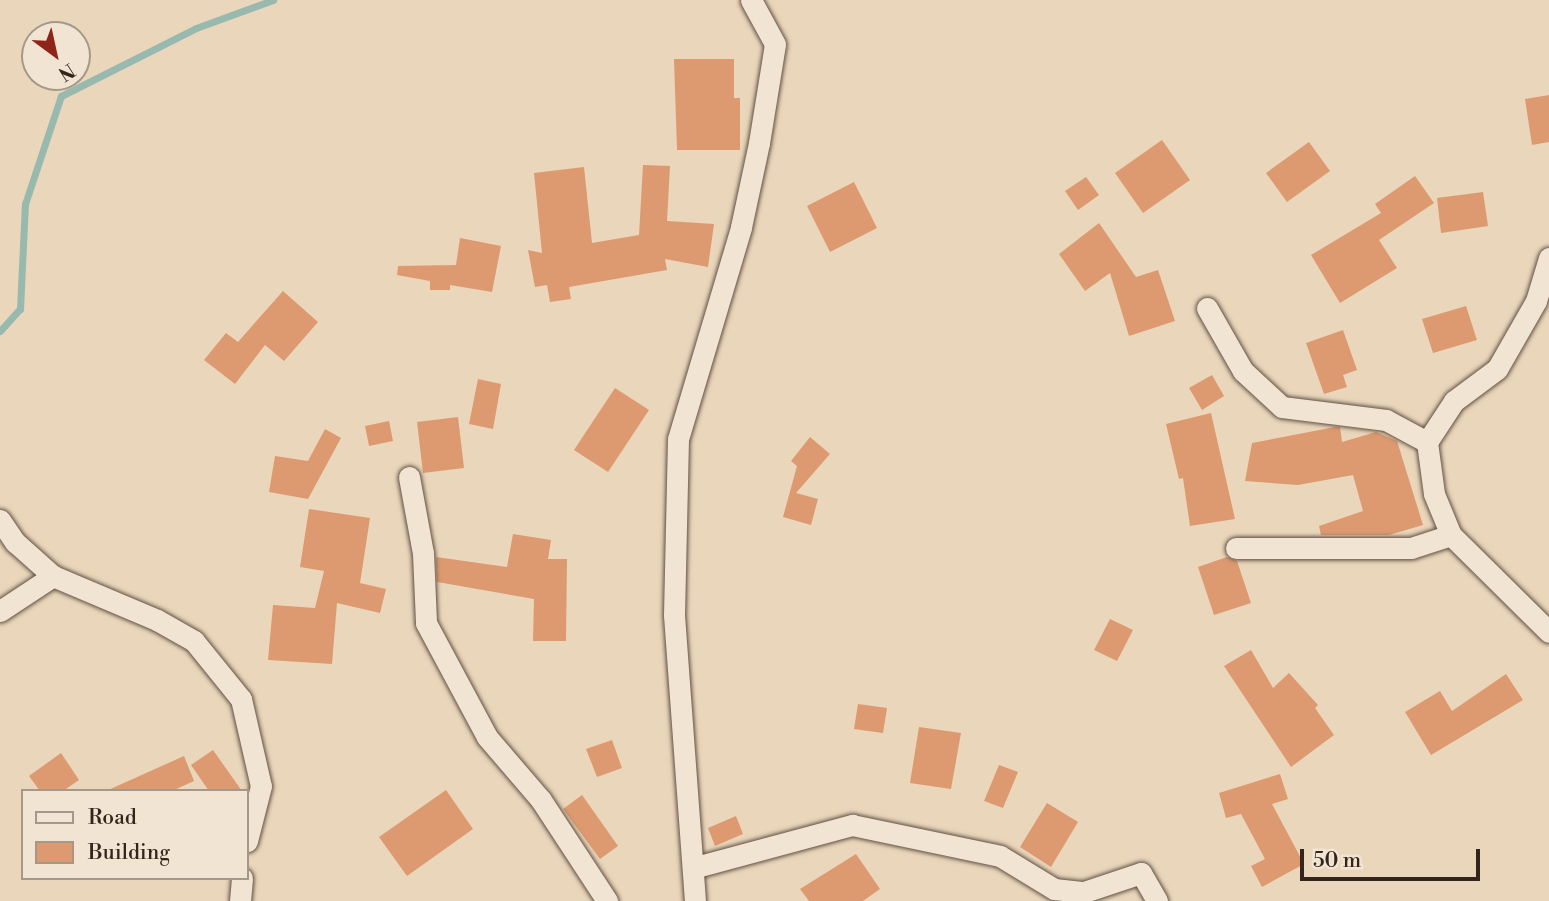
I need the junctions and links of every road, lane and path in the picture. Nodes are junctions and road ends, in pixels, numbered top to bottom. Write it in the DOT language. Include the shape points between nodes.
graph roads {
  1 [pos="751,0"];
  2 [pos="1549,258"];
  3 [pos="1207,308"];
  4 [pos="1427,442"];
  5 [pos="409,477"];
  6 [pos="0,520"];
  7 [pos="1451,535"];
  8 [pos="1236,548"];
  9 [pos="52,576"];
  10 [pos="0,611"];
  11 [pos="1549,632"];
  12 [pos="248,837"];
  13 [pos="696,867"];
  14 [pos="242,880"];
  15 [pos="240,901"];
  16 [pos="607,901"];
  17 [pos="695,901"];
  18 [pos="1157,901"];
  1 -- 13 [label="street" via="775,44 759,143 741,227 678,439 674,615"];
  2 -- 4 [label="street" via="1536,301 1497,369 1454,401"];
  3 -- 4 [label="street" via="1243,371 1282,407 1386,420"];
  4 -- 7 [label="street" via="1434,495"];
  5 -- 16 [label="street" via="422,553 426,623 487,737 541,800"];
  6 -- 9 [label="street"];
  7 -- 8 [label="street" via="1411,548"];
  7 -- 11 [label="street"];
  9 -- 10 [label="street"];
  9 -- 12 [label="street" via="157,620 194,641 241,699 261,786"];
  13 -- 17 [label="street"];
  13 -- 18 [label="street" via="852,825 999,856 1054,888 1084,892 1141,873"];
  14 -- 15 [label="street"];
}
